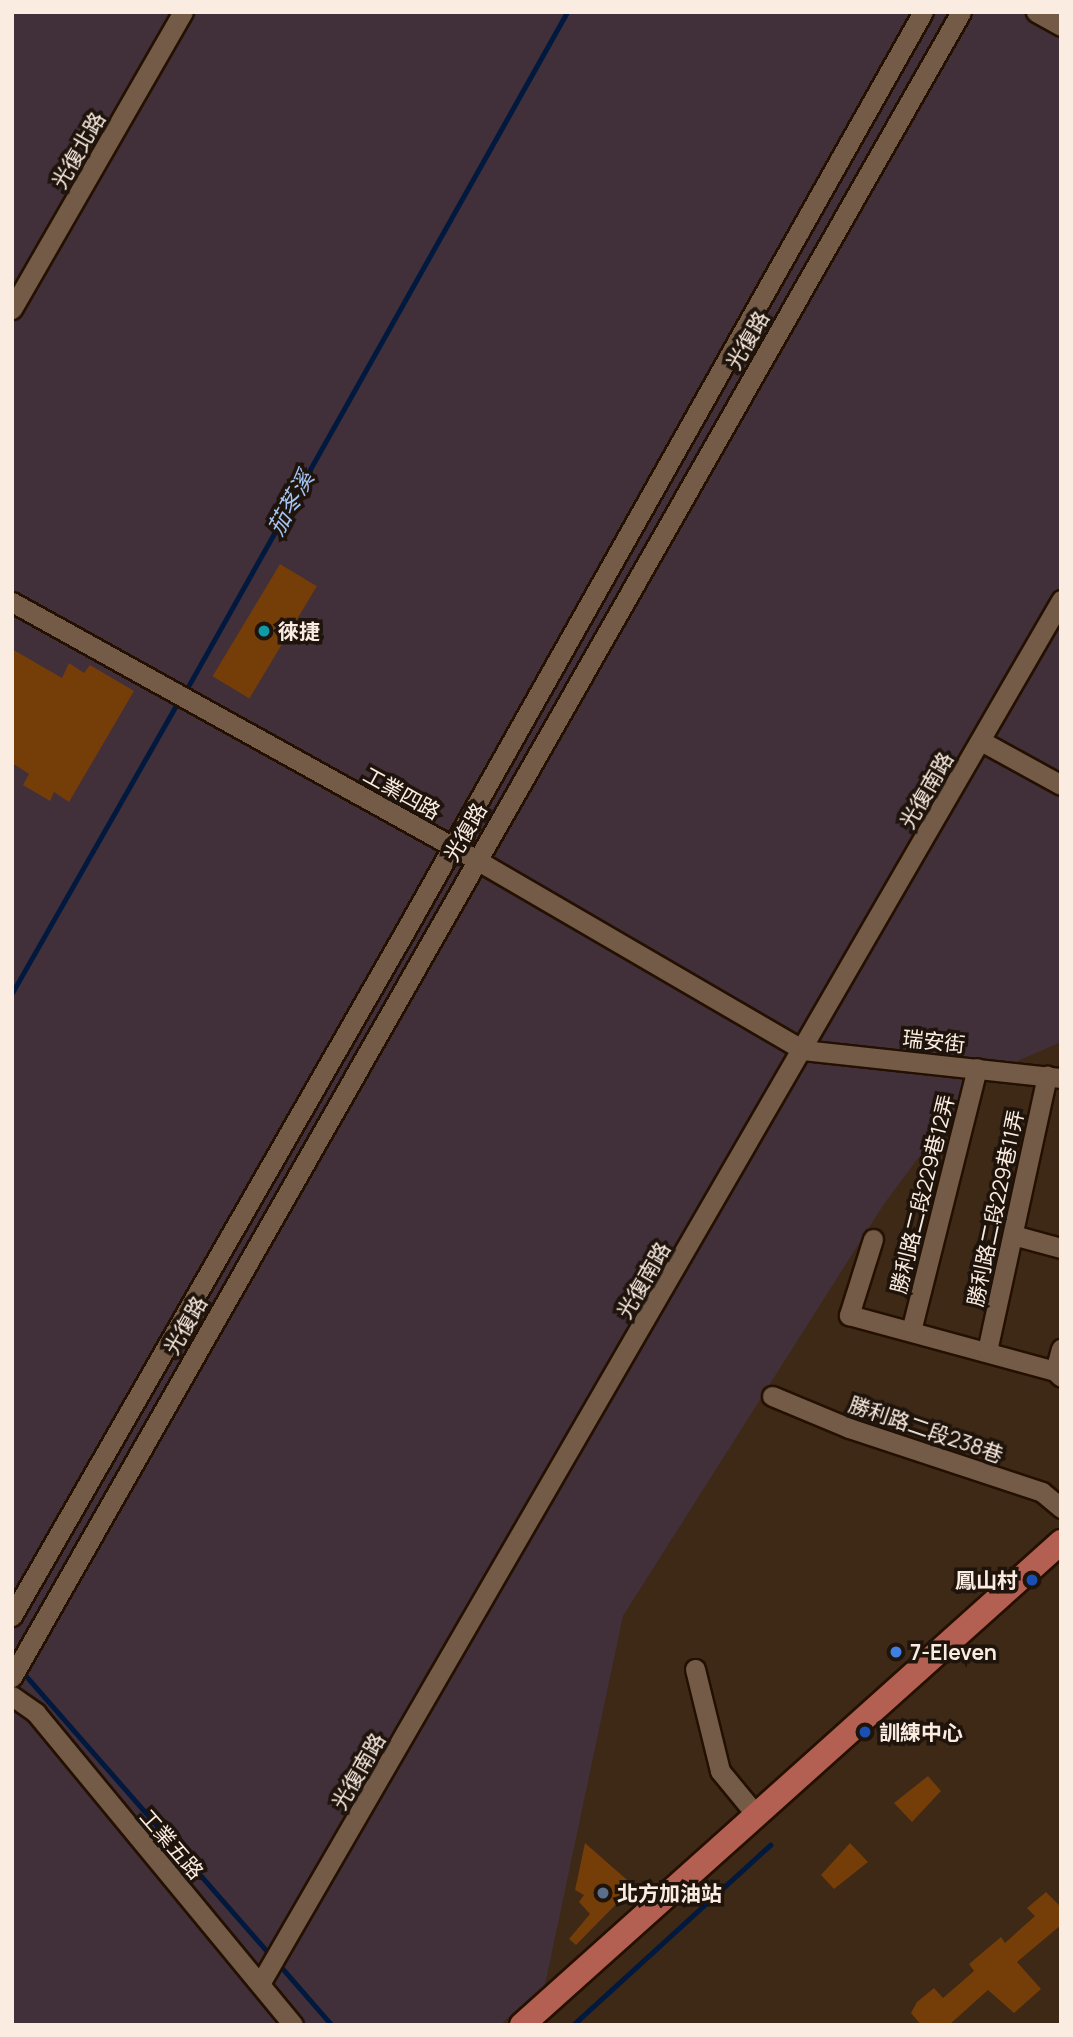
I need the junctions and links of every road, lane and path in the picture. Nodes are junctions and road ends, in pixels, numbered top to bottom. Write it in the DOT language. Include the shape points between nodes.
graph roads {
  1 [pos="183,12"];
  2 [pos="923,12"];
  3 [pos="961,12"];
  4 [pos="1036,12"];
  5 [pos="1061,26"];
  6 [pos="12,310"];
  7 [pos="1061,600"];
  8 [pos="12,602"];
  9 [pos="981,741"];
  10 [pos="1061,785"];
  11 [pos="452,847"];
  12 [pos="475,859"];
  13 [pos="803,1050"];
  14 [pos="977,1068"];
  15 [pos="1054,1077"];
  16 [pos="1013,1236"];
  17 [pos="873,1239"];
  18 [pos="1061,1248"];
  19 [pos="911,1331"];
  20 [pos="1061,1349"];
  21 [pos="986,1351"];
  22 [pos="1058,1374"];
  23 [pos="772,1396"];
  24 [pos="1061,1508"];
  25 [pos="1061,1542"];
  26 [pos="12,1616"];
  27 [pos="695,1669"];
  28 [pos="12,1676"];
  29 [pos="12,1696"];
  30 [pos="757,1816"];
  31 [pos="261,1982"];
  32 [pos="293,2025"];
  33 [pos="522,2025"];
  1 -- 6 [label="street, 光復北路"];
  2 -- 11 [label="street, 光復路"];
  3 -- 12 [label="street, 光復路"];
  4 -- 5 [label="street"];
  7 -- 9 [label="street, 光復南路"];
  8 -- 11 [label="street, 工業四路"];
  9 -- 10 [label="street"];
  9 -- 13 [label="street, 光復南路"];
  11 -- 12 [label="street, 工業四路"];
  11 -- 26 [label="street, 光復路"];
  12 -- 13 [label="street, 工業四路"];
  12 -- 28 [label="street, 光復路"];
  13 -- 14 [label="street, 瑞安街"];
  13 -- 31 [label="street, 光復南路"];
  14 -- 15 [label="street, 瑞安街"];
  14 -- 19 [label="street, 勝利路二段229巷12弄"];
  15 -- 16 [label="street, 勝利路二段229巷11弄"];
  16 -- 18 [label="street"];
  16 -- 21 [label="street, 勝利路二段229巷11弄"];
  17 -- 19 [label="street" via="849,1315"];
  19 -- 21 [label="street"];
  20 -- 22 [label="street"];
  21 -- 22 [label="street"];
  23 -- 24 [label="street, 勝利路二段238巷" via="849,1428 1042,1492"];
  25 -- 30 [label="main road"];
  27 -- 30 [label="street" via="720,1770"];
  29 -- 31 [label="street, 工業五路" via="36,1713"];
  30 -- 33 [label="main road"];
  31 -- 32 [label="street, 工業五路"];
}
